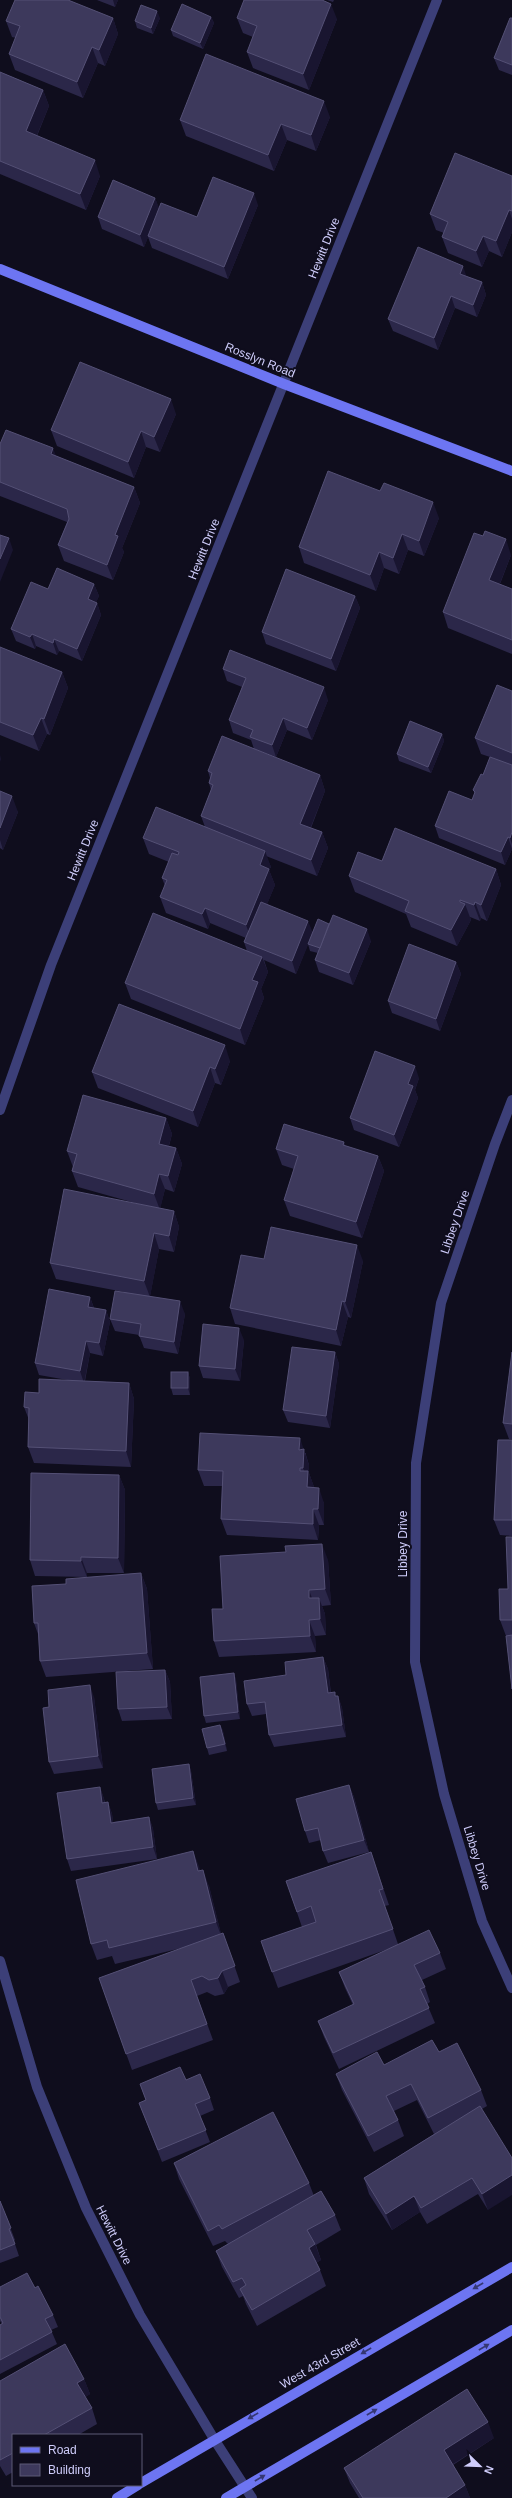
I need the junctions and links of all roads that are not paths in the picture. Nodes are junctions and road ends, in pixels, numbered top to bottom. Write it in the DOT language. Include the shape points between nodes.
graph roads {
  1 [pos="437,0"];
  2 [pos="0,269"];
  3 [pos="284,384"];
  4 [pos="512,471"];
  5 [pos="512,1100"];
  6 [pos="0,1110"];
  7 [pos="0,1961"];
  8 [pos="512,1988"];
  9 [pos="512,2267"];
  10 [pos="512,2330"];
  11 [pos="214,2439"];
  12 [pos="142,2482"];
  13 [pos="136,2486"];
  14 [pos="245,2487"];
  15 [pos="117,2498"];
  16 [pos="226,2498"];
  17 [pos="252,2498"];
  1 -- 3 [label="street, Hewitt Drive"];
  2 -- 3 [label="main road, Rosslyn Road"];
  3 -- 4 [label="main road, Rosslyn Road"];
  3 -- 6 [label="street, Hewitt Drive" via="51,965"];
  5 -- 8 [label="street, Libbey Drive" via="441,1303 416,1463 415,1662 444,1794 482,1921"];
  7 -- 11 [label="street, Hewitt Drive" via="37,2087 86,2208 140,2315"];
  9 -- 11 [label="main road, West 43rd Street, one-way"];
  14 -- 10 [label="main road, one-way"];
  11 -- 12 [label="main road, West 43rd Street"];
  11 -- 14 [label="street, Hewitt Drive"];
  13 -- 15 [label="main road"];
  14 -- 16 [label="main road"];
  14 -- 17 [label="street, Hewitt Drive"];
}
